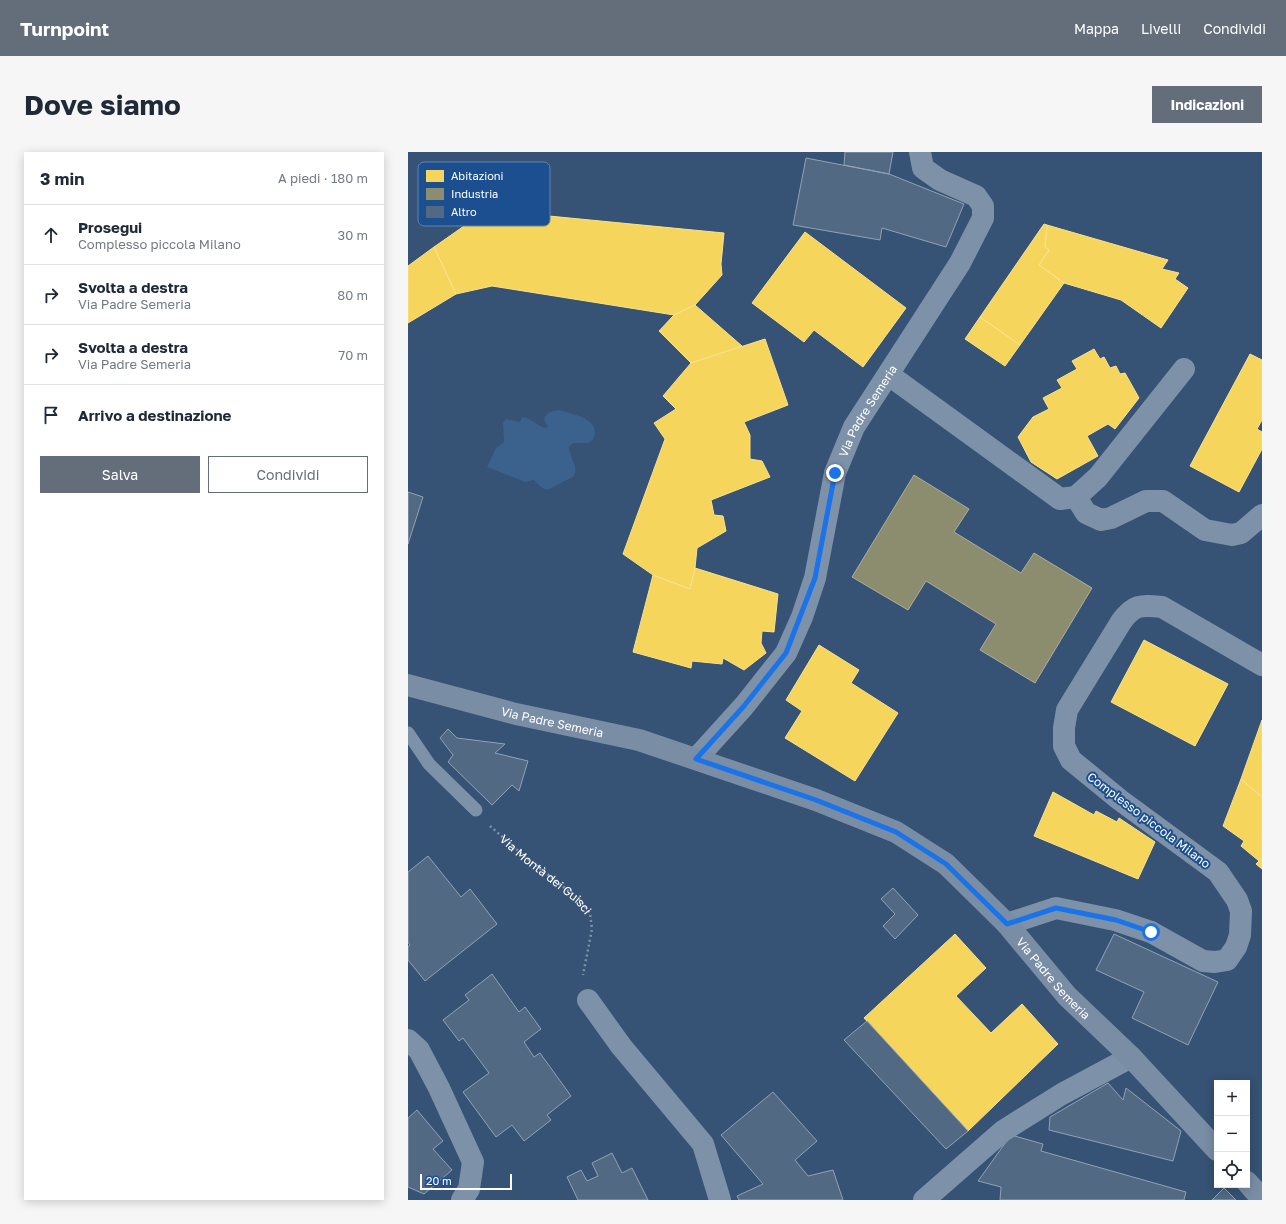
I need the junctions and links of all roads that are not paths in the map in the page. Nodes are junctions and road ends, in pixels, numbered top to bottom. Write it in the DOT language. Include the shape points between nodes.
graph roads {
  1 [pos="920,152"];
  2 [pos="1184,369"];
  3 [pos="889,375"];
  4 [pos="1076,497"];
  5 [pos="1262,515"];
  6 [pos="1262,665"];
  7 [pos="408,685"];
  8 [pos="408,733"];
  9 [pos="696,759"];
  10 [pos="476,810"];
  11 [pos="1007,924"];
  12 [pos="588,1000"];
  13 [pos="408,1040"];
  14 [pos="1131,1057"];
  15 [pos="1214,1147"];
  16 [pos="1250,1185"];
  17 [pos="1262,1199"];
  18 [pos="462,1200"];
  19 [pos="720,1200"];
  20 [pos="924,1200"];
  1 -- 3 [label="street, Via Padre Semeria" via="923,168 940,180 976,196 983,206 983,218 960,264"];
  2 -- 4 [label="street" via="1098,477"];
  3 -- 4 [label="street" via="1060,499"];
  3 -- 9 [label="street, Via Padre Semeria" via="854,427 835,473 815,578 786,653 744,706"];
  4 -- 5 [label="street" via="1086,513 1101,520 1111,518 1146,501 1163,501 1205,530 1228,535 1241,533"];
  6 -- 11 [label="street, Complesso piccola Milano" via="1162,607 1144,605 1130,610 1121,622 1068,710 1064,728 1064,746 1071,760 1120,800 1218,872 1237,900 1241,911 1240,935 1227,960 1202,961 1151,932 1116,920 1056,908"];
  7 -- 9 [label="main road, Via Padre Semeria" via="516,714 639,740"];
  8 -- 10 [label="lane" via="429,764"];
  9 -- 11 [label="main road, Via Padre Semeria" via="816,800 896,832 946,864"];
  11 -- 14 [label="main road, Via Padre Semeria" via="1067,996"];
  12 -- 19 [label="street" via="621,1046 703,1144"];
  13 -- 18 [label="street" via="419,1050 473,1162 469,1189"];
  14 -- 15 [label="main road, Via Padre Semeria"];
  14 -- 20 [label="street" via="1062,1094 1004,1131"];
  16 -- 17 [label="main road"];
}
